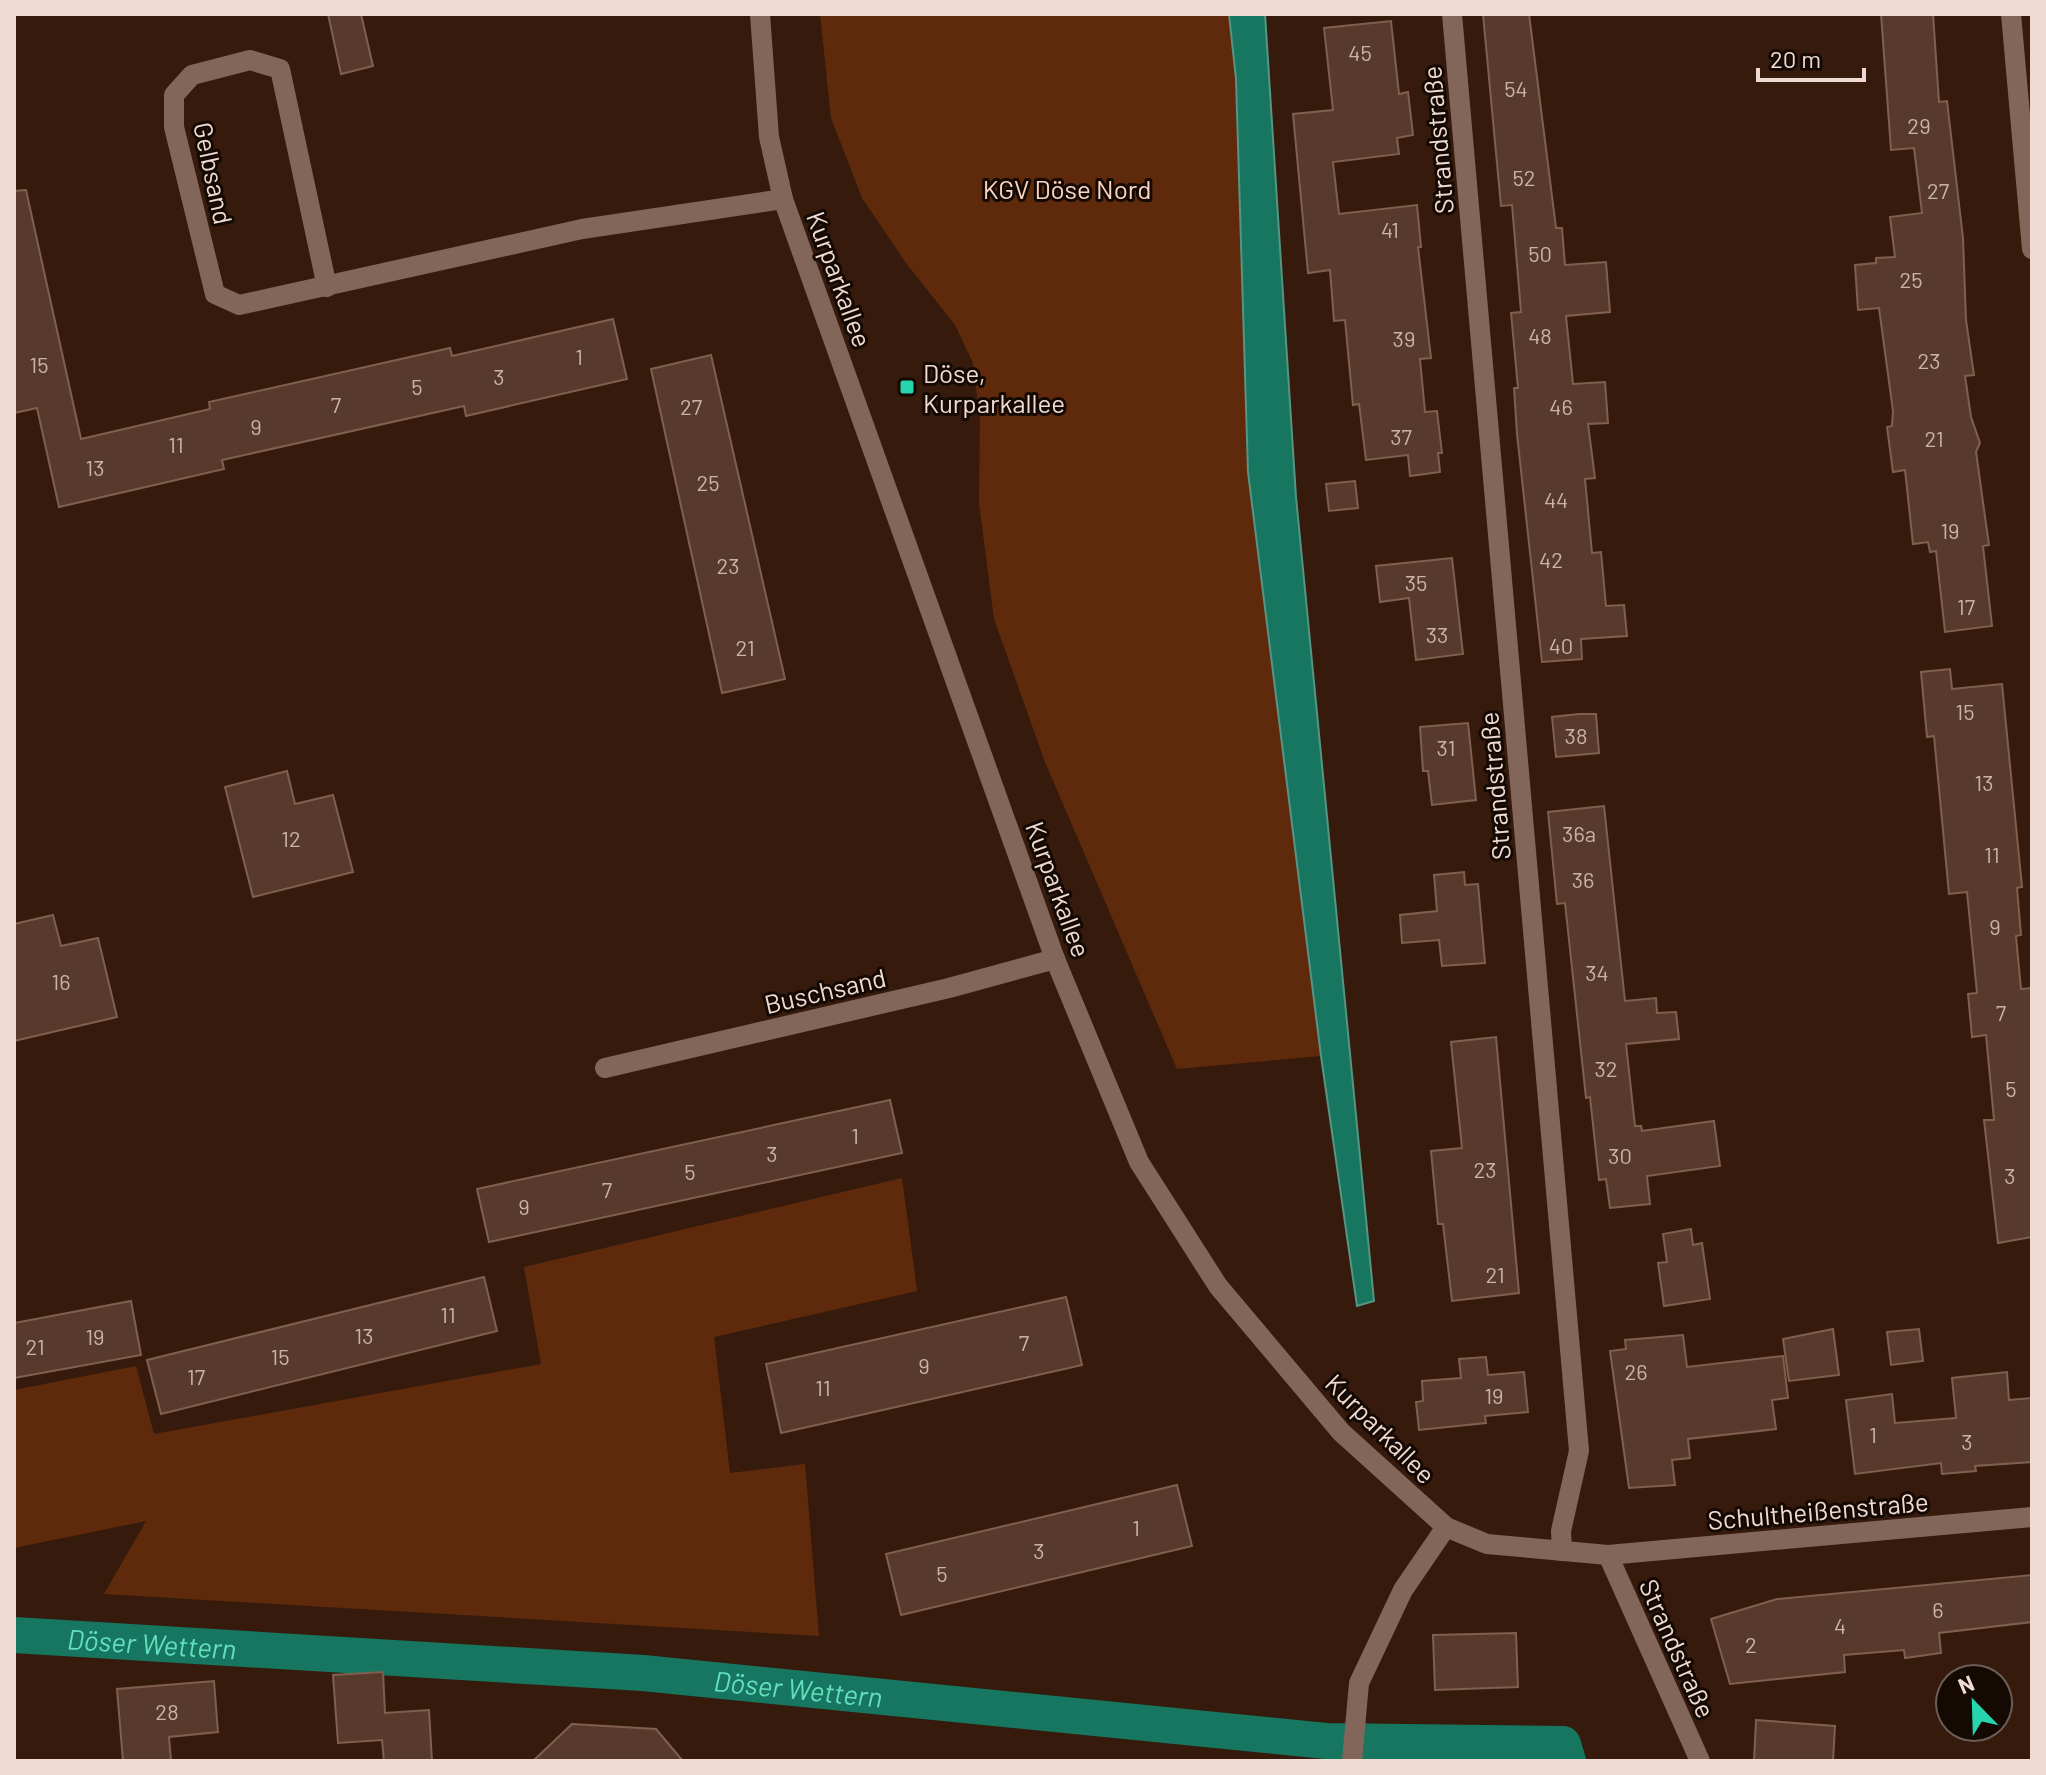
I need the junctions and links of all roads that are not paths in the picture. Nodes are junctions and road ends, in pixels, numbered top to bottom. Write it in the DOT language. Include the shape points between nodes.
graph roads {
  1 [pos="760,14"];
  2 [pos="1452,14"];
  3 [pos="2011,14"];
  4 [pos="783,199"];
  5 [pos="2032,249"];
  6 [pos="327,287"];
  7 [pos="1055,959"];
  8 [pos="605,1068"];
  9 [pos="2032,1517"];
  10 [pos="1446,1527"];
  11 [pos="1562,1551"];
  12 [pos="1608,1555"];
  13 [pos="1352,1761"];
  14 [pos="1700,1761"];
  1 -- 4 [label="street, Kurparkallee" via="769,137"];
  2 -- 11 [label="street, Strandstraße" via="1579,1451 1561,1531"];
  3 -- 5 [label="street"];
  4 -- 6 [label="street, Gelbsand" via="582,229"];
  4 -- 7 [label="street, Kurparkallee"];
  6 -- 6 [label="street, Gelbsand" via="239,305 215,294 174,127 174,95 192,75 250,60 280,69"];
  7 -- 8 [label="street, Buschsand"];
  7 -- 10 [label="street, Kurparkallee" via="1139,1162 1209,1273 1341,1432"];
  9 -- 12 [label="street, Schultheißenstraße"];
  10 -- 11 [label="street, Kurparkallee" via="1487,1544"];
  10 -- 13 [label="street" via="1403,1590 1359,1683"];
  11 -- 12 [label="street, Kurparkallee"];
  12 -- 14 [label="street, Strandstraße"];
}
